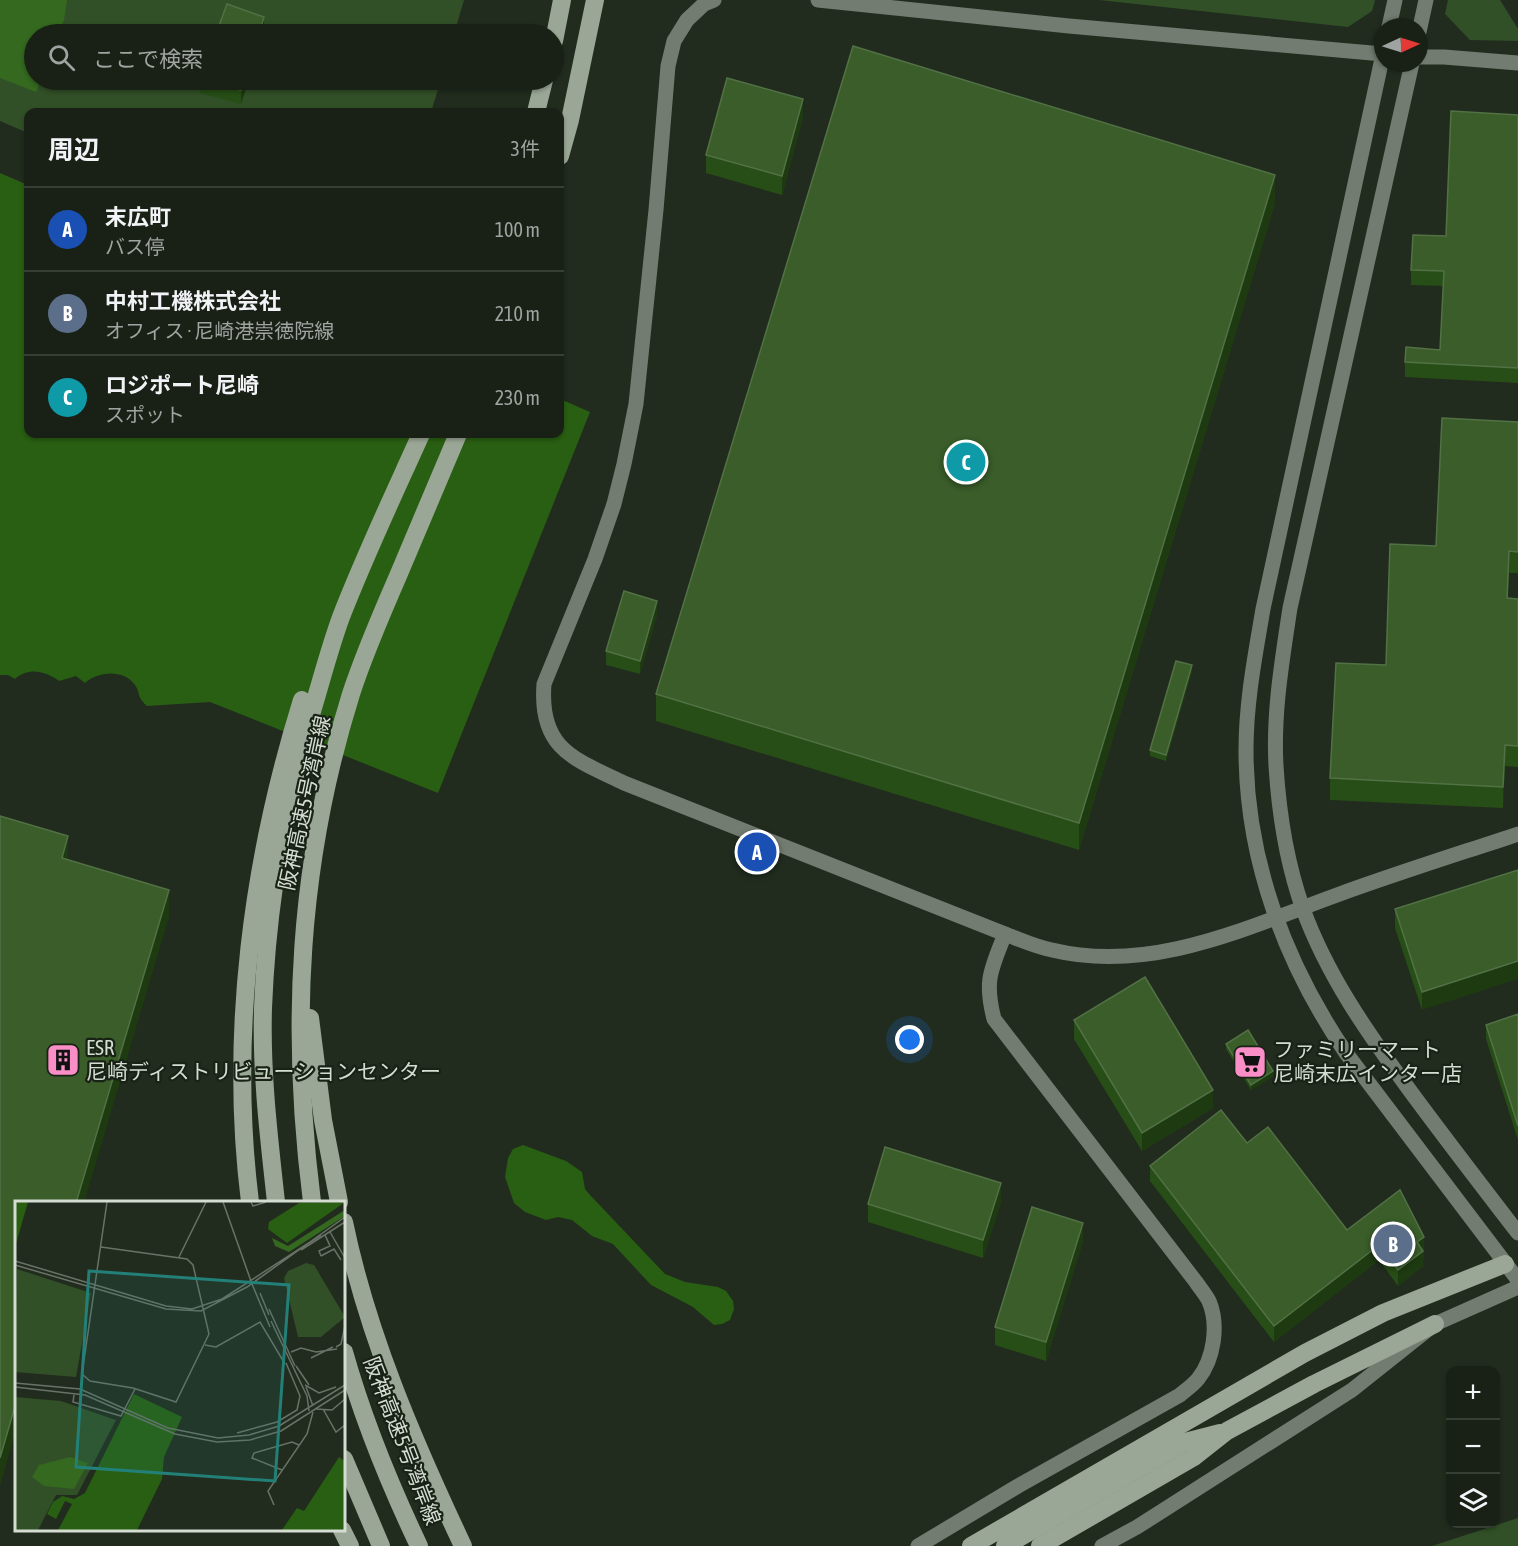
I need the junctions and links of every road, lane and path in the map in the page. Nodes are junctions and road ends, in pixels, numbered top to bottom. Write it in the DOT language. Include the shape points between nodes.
graph roads {
  1 [pos="562,0"];
  2 [pos="596,0"];
  3 [pos="714,0"];
  4 [pos="818,0"];
  5 [pos="1395,0"];
  6 [pos="1426,0"];
  7 [pos="1391,18"];
  8 [pos="1422,18"];
  9 [pos="557,24"];
  10 [pos="1374,53"];
  11 [pos="1428,58"];
  12 [pos="1518,63"];
  13 [pos="1379,72"];
  14 [pos="1410,72"];
  15 [pos="542,90"];
  16 [pos="537,108"];
  17 [pos="564,142"];
  18 [pos="419,438"];
  19 [pos="456,438"];
  20 [pos="341,617"];
  21 [pos="1518,834"];
  22 [pos="309,878"];
  23 [pos="1303,908"];
  24 [pos="1275,919"];
  25 [pos="1005,934"];
  26 [pos="250,1201"];
  27 [pos="276,1201"];
  28 [pos="312,1201"];
  29 [pos="339,1201"];
  30 [pos="345,1226"];
  31 [pos="1518,1233"];
  32 [pos="1512,1261"];
  33 [pos="1518,1280"];
  34 [pos="1518,1287"];
  35 [pos="1435,1324"];
  36 [pos="345,1355"];
  37 [pos="1185,1442"];
  38 [pos="345,1461"];
  39 [pos="1013,1522"];
  40 [pos="342,1531"];
  41 [pos="350,1546"];
  42 [pos="381,1546"];
  43 [pos="419,1546"];
  44 [pos="463,1546"];
  45 [pos="918,1546"];
  46 [pos="961,1546"];
  47 [pos="971,1546"];
  48 [pos="1005,1546"];
  49 [pos="1040,1546"];
  50 [pos="1102,1546"];
  1 -- 9 [label="highway"];
  2 -- 17 [label="highway"];
  3 -- 25 [label="street" via="687,20 674,41 668,66 634,413 614,504 544,684 545,719 553,737 567,753 624,783"];
  4 -- 10 [label="street"];
  5 -- 7 [label="street"];
  6 -- 8 [label="street"];
  11 -- 12 [label="street"];
  13 -- 24 [label="street" via="1263,609 1250,688 1245,749 1250,811"];
  14 -- 23 [label="street" via="1290,608 1278,696 1276,765 1280,811"];
  15 -- 16 [label="highway"];
  18 -- 20 [label="highway, 阪神高速5号湾岸線"];
  19 -- 22 [label="highway, 阪神高速5号湾岸線" via="351,694"];
  20 -- 26 [label="highway" via="309,680 274,797 261,863 242,1057 244,1157"];
  20 -- 27 [label="highway, 阪神高速5号湾岸線" via="290,794 272,894 263,1009"];
  21 -- 23 [label="street"];
  22 -- 28 [label="highway, 阪神高速5号湾岸線" via="302,949 300,1079"];
  22 -- 29 [label="highway" via="310,1017"];
  23 -- 24 [label="street"];
  23 -- 31 [label="street" via="1333,977 1370,1036"];
  24 -- 25 [label="street" via="1148,955 1067,953"];
  24 -- 32 [label="street" via="1323,1020"];
  25 -- 45 [label="street" via="988,981 994,1019 1196,1281 1209,1302 1214,1345 1198,1379 1180,1395"];
  30 -- 44 [label="highway" via="364,1303 386,1367"];
  32 -- 33 [label="street"];
  32 -- 37 [label="highway" via="1383,1313 1305,1353"];
  34 -- 35 [label="street"];
  35 -- 37 [label="highway" via="1227,1431"];
  35 -- 50 [label="street" via="1352,1390"];
  36 -- 43 [label="highway, 阪神高速5号湾岸線" via="394,1494"];
  37 -- 39 [label="highway"];
  37 -- 48 [label="highway"];
  37 -- 49 [label="highway"];
  38 -- 42 [label="highway"];
  39 -- 46 [label="highway"];
  39 -- 47 [label="highway"];
  40 -- 41 [label="highway"];
}
